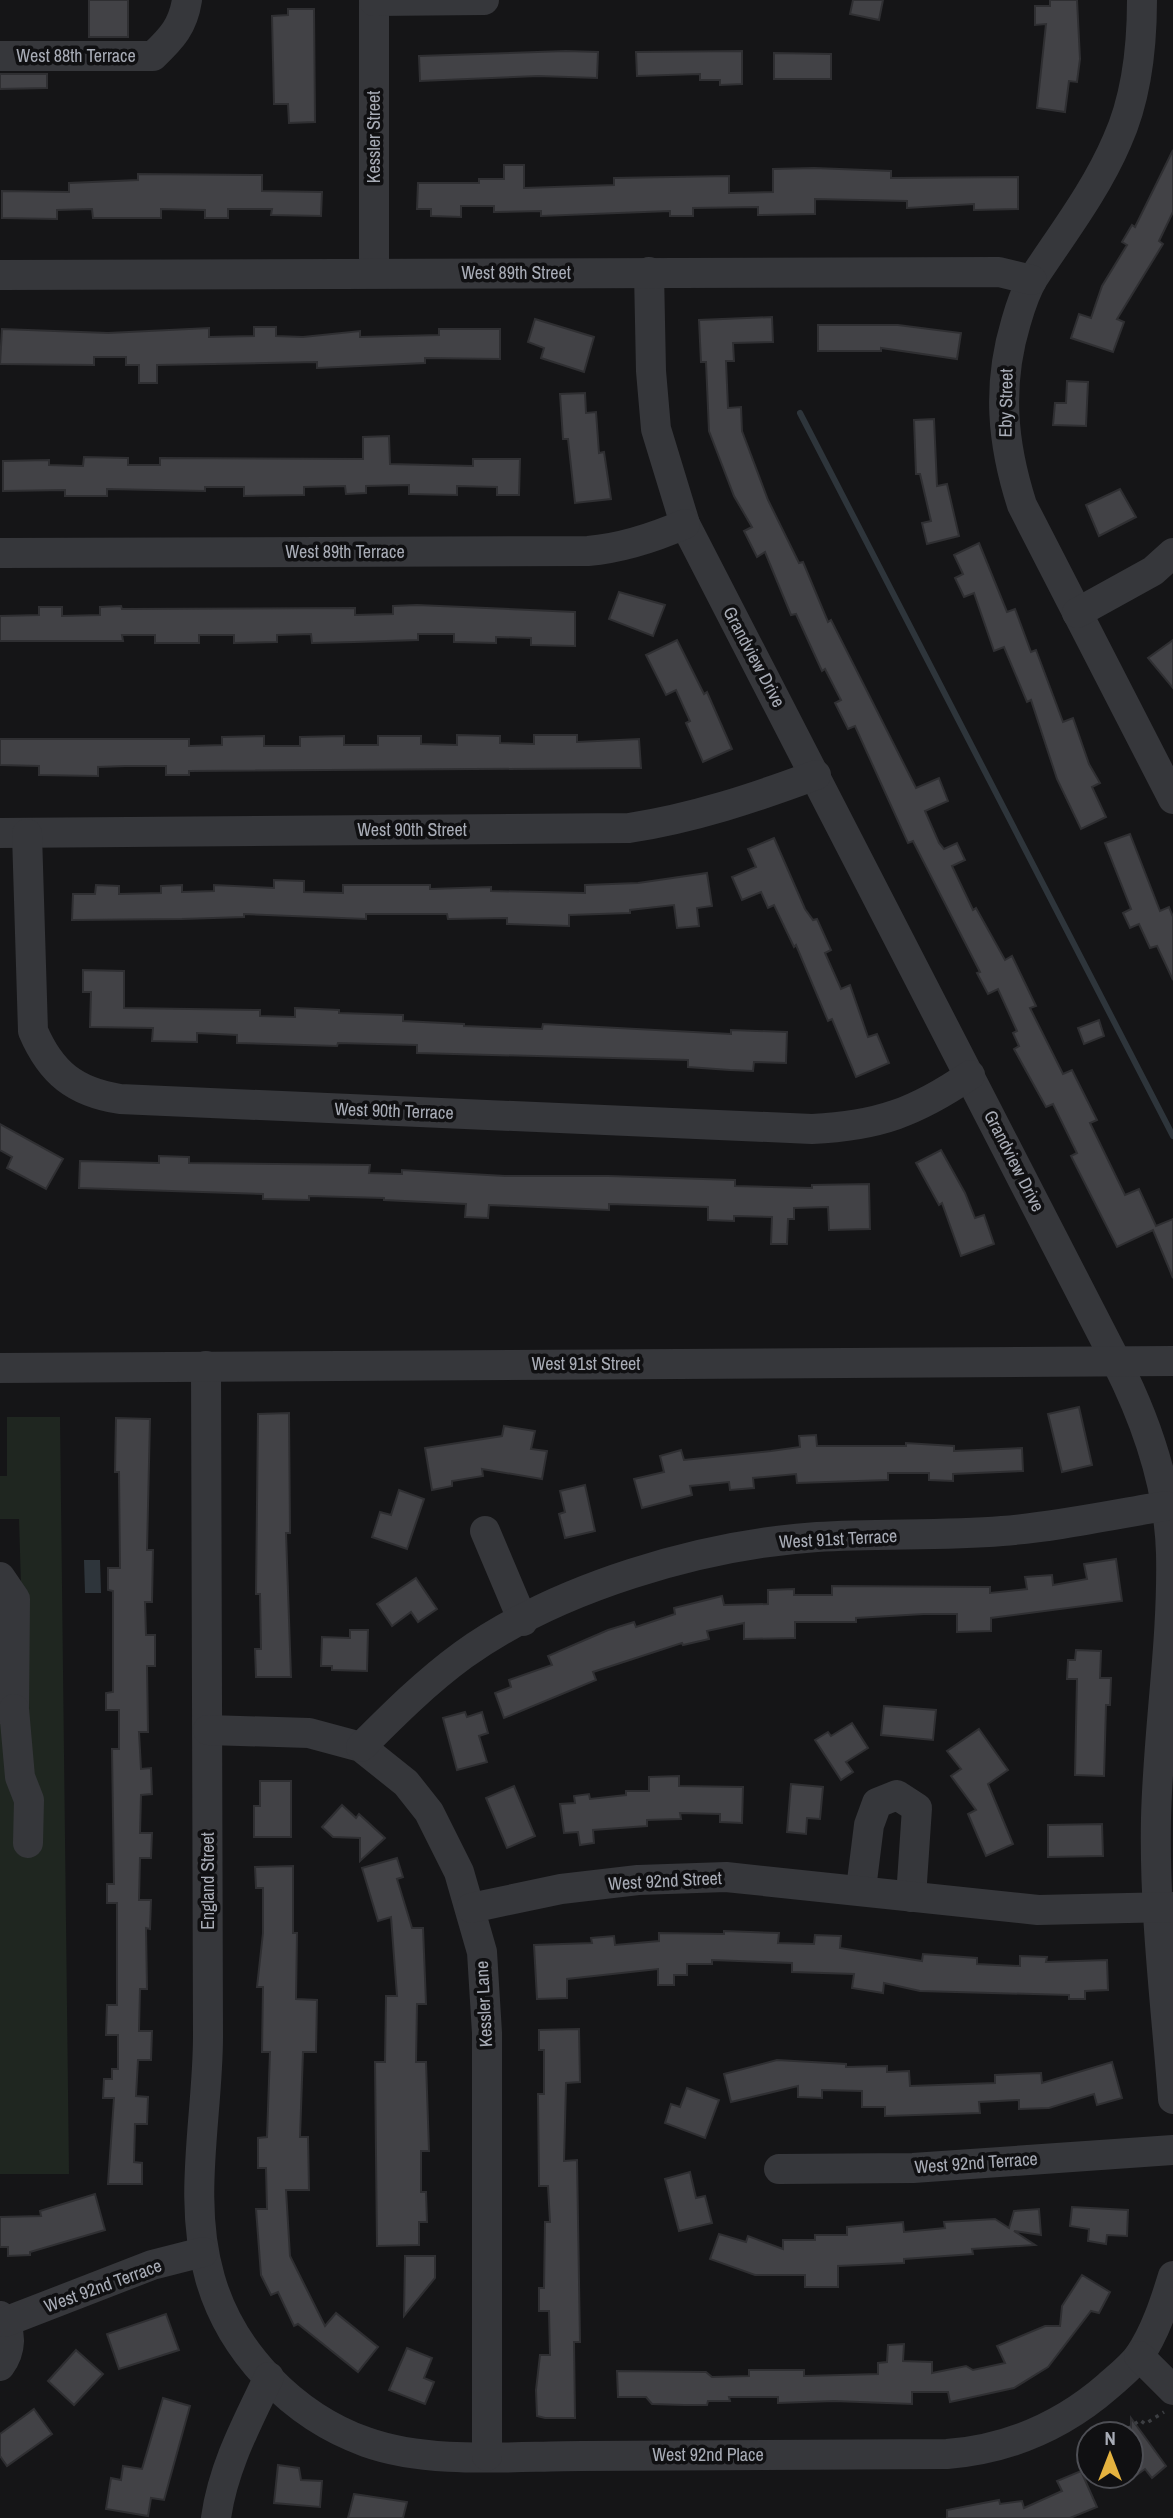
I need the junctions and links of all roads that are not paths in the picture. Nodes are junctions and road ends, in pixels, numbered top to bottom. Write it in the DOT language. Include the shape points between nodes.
graph roads {
  1 [pos="187,0"];
  2 [pos="374,0"];
  3 [pos="484,0"];
  4 [pos="1142,0"];
  5 [pos="0,56"];
  6 [pos="649,272"];
  7 [pos="374,274"];
  8 [pos="0,275"];
  9 [pos="1032,280"];
  10 [pos="685,524"];
  11 [pos="0,553"];
  12 [pos="1173,553"];
  13 [pos="1077,613"];
  14 [pos="816,775"];
  15 [pos="1173,799"];
  16 [pos="13,833"];
  17 [pos="970,1075"];
  18 [pos="1116,1361"];
  19 [pos="1173,1361"];
  20 [pos="206,1367"];
  21 [pos="0,1368"];
  22 [pos="1165,1506"];
  23 [pos="485,1531"];
  24 [pos="0,1577"];
  25 [pos="523,1621"];
  26 [pos="7,1709"];
  27 [pos="208,1730"];
  28 [pos="361,1747"];
  29 [pos="28,1843"];
  30 [pos="861,1889"];
  31 [pos="911,1897"];
  32 [pos="471,1908"];
  33 [pos="1166,1908"];
  34 [pos="1173,2099"];
  35 [pos="1173,2150"];
  36 [pos="779,2169"];
  37 [pos="203,2252"];
  38 [pos="1173,2276"];
  39 [pos="2,2319"];
  40 [pos="1139,2356"];
  41 [pos="0,2366"];
  42 [pos="269,2377"];
  43 [pos="1170,2400"];
  44 [pos="487,2456"];
  45 [pos="216,2518"];
  1 -- 5 [label="street, West 88th Terrace" via="184,20 153,56"];
  2 -- 3 [label="street"];
  2 -- 7 [label="street, Kessler Street"];
  4 -- 9 [label="street, Eby Street" via="1136,75 1118,140"];
  6 -- 7 [label="street, West 89th Street"];
  6 -- 9 [label="street, West 89th Street" via="999,272"];
  6 -- 10 [label="street, Grandview Drive" via="656,429"];
  7 -- 8 [label="street, West 89th Street"];
  9 -- 13 [label="street, Eby Street" via="1008,348 1003,427 1022,505"];
  10 -- 11 [label="street, West 89th Terrace" via="614,548 588,551"];
  10 -- 14 [label="street, Grandview Drive"];
  12 -- 13 [label="street" via="1153,571"];
  13 -- 15 [label="street, Eby Street"];
  14 -- 16 [label="street, West 90th Street" via="721,809 629,828"];
  14 -- 17 [label="street, Grandview Drive"];
  16 -- 17 [label="street, West 90th Terrace" via="33,1031 43,1055 59,1074 95,1095 812,1129 890,1119 932,1101"];
  17 -- 18 [label="street, Grandview Drive"];
  18 -- 19 [label="street, West 91st Street"];
  18 -- 20 [label="street, West 91st Street"];
  18 -- 22 [label="street, Grandview Drive" via="1153,1449"];
  20 -- 21 [label="street, West 91st Street"];
  20 -- 27 [label="street, England Street"];
  22 -- 25 [label="street, West 91st Terrace" via="1006,1531 816,1537 738,1547 597,1586"];
  22 -- 33 [label="street, Grandview Drive" via="1171,1606 1156,1820"];
  23 -- 25 [label="street"];
  24 -- 26 [label="street" via="15,1599"];
  25 -- 28 [label="street, West 91st Terrace" via="465,1653 424,1685"];
  26 -- 29 [label="street" via="29,1800"];
  27 -- 28 [label="street, Kessler Lane" via="309,1733"];
  27 -- 37 [label="street, England Street"];
  28 -- 32 [label="street, Kessler Lane" via="406,1783 429,1812 444,1837"];
  30 -- 31 [label="street, West 92nd Street"];
  30 -- 31 [label="street" via="869,1825 877,1803 897,1795 917,1808"];
  30 -- 32 [label="street, West 92nd Street" via="726,1877 660,1878 561,1889"];
  31 -- 33 [label="street, West 92nd Street" via="1038,1910"];
  32 -- 44 [label="street, Kessler Lane" via="482,1952 487,2033"];
  33 -- 34 [label="street, Grandview Drive"];
  35 -- 36 [label="street, West 92nd Terrace" via="913,2168"];
  37 -- 39 [label="street, West 92nd Terrace" via="152,2265"];
  37 -- 42 [label="street, England Street" via="234,2332"];
  38 -- 40 [label="street"];
  39 -- 41 [label="street, West 92nd Terrace" via="9,2346"];
  40 -- 43 [label="street"];
  40 -- 44 [label="street, West 92nd Place" via="1088,2403 1056,2424 1021,2440 979,2451 933,2455"];
  42 -- 44 [label="street, West 92nd Place" via="310,2413 363,2441 406,2452"];
  42 -- 45 [label="street" via="235,2446"];
}
